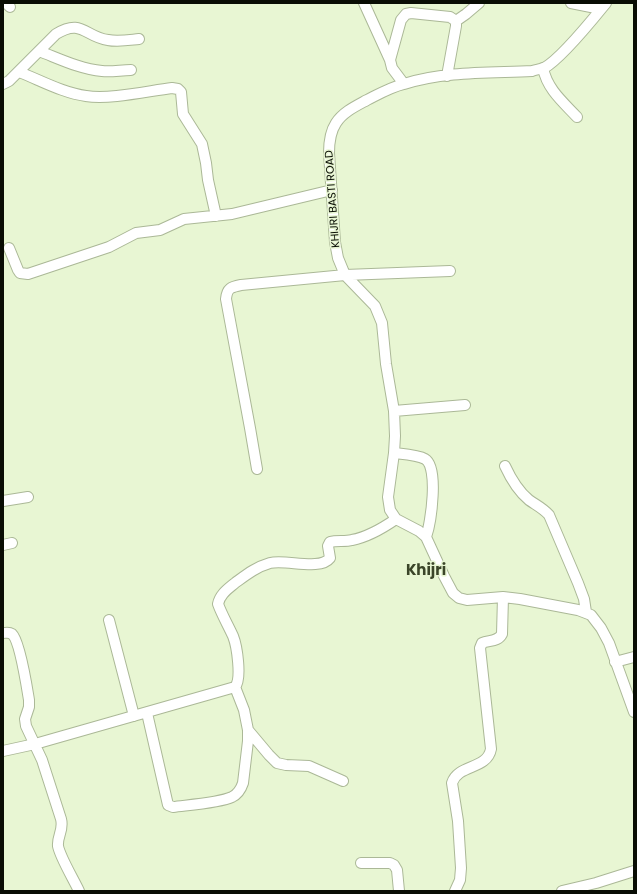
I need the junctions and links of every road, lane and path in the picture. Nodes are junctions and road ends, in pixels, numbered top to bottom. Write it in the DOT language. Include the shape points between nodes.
graph roads {
  1 [pos="364,3"];
  2 [pos="479,3"];
  3 [pos="571,3"];
  4 [pos="604,6"];
  5 [pos="456,21"];
  6 [pos="139,39"];
  7 [pos="39,51"];
  8 [pos="390,60"];
  9 [pos="543,68"];
  10 [pos="131,70"];
  11 [pos="19,72"];
  12 [pos="447,76"];
  13 [pos="3,84"];
  14 [pos="404,84"];
  15 [pos="577,117"];
  16 [pos="332,190"];
  17 [pos="216,216"];
  18 [pos="9,248"];
  19 [pos="450,271"];
  20 [pos="345,275"];
  21 [pos="465,405"];
  22 [pos="394,412"];
  23 [pos="394,453"];
  24 [pos="505,466"];
  25 [pos="257,469"];
  26 [pos="28,497"];
  27 [pos="3,502"];
  28 [pos="396,519"];
  29 [pos="426,537"];
  30 [pos="503,597"];
  31 [pos="586,612"];
  32 [pos="109,620"];
  33 [pos="3,633"];
  34 [pos="634,657"];
  35 [pos="615,662"];
  36 [pos="235,687"];
  37 [pos="634,712"];
  38 [pos="147,713"];
  39 [pos="134,716"];
  40 [pos="248,730"];
  41 [pos="35,744"];
  42 [pos="3,751"];
  43 [pos="343,782"];
  44 [pos="361,862"];
  45 [pos="634,872"];
  46 [pos="596,887"];
  47 [pos="80,891"];
  48 [pos="399,891"];
  49 [pos="455,891"];
  50 [pos="562,891"];
  1 -- 8 [label="street"];
  2 -- 5 [label="street"];
  3 -- 4 [label="street"];
  4 -- 9 [label="street, KHIJRI BASTI ROAD" via="554,61"];
  5 -- 8 [label="street" via="450,17 406,14 401,20"];
  5 -- 12 [label="street"];
  6 -- 7 [label="street" via="107,40 84,30 70,28 56,34"];
  7 -- 10 [label="street" via="88,69"];
  7 -- 11 [label="street"];
  8 -- 14 [label="street" via="392,68"];
  9 -- 12 [label="street, KHIJRI BASTI ROAD" via="532,71"];
  9 -- 15 [label="street" via="549,86"];
  11 -- 13 [label="street"];
  11 -- 17 [label="street" via="86,96 178,89 181,92 183,114 202,144"];
  12 -- 14 [label="street, KHIJRI BASTI ROAD"];
  14 -- 16 [label="street, KHIJRI BASTI ROAD" via="353,107 336,124 330,138 329,153"];
  16 -- 17 [label="street"];
  16 -- 20 [label="street, KHIJRI BASTI ROAD" via="335,242"];
  17 -- 18 [label="street" via="184,219 160,230 136,233 109,247 28,274 20,273"];
  19 -- 20 [label="street"];
  20 -- 22 [label="street, KHIJRI BASTI ROAD" via="371,300 378,311 382,323"];
  20 -- 25 [label="street" via="241,285 232,287 227,292 226,300"];
  21 -- 22 [label="street"];
  22 -- 23 [label="street, KHIJRI BASTI ROAD"];
  23 -- 28 [label="street, KHIJRI BASTI ROAD" via="388,496 390,510"];
  23 -- 29 [label="street" via="421,457 431,467 430,523"];
  24 -- 31 [label="street" via="517,488 549,515 578,582"];
  26 -- 27 [label="street"];
  28 -- 29 [label="street"];
  28 -- 36 [label="street" via="360,538 330,542 328,561 314,565 271,563 254,569 222,595 218,604 234,641 236,654 239,677"];
  29 -- 30 [label="street" via="456,597 463,600"];
  30 -- 31 [label="street" via="520,598"];
  30 -- 49 [label="street" via="501,637 482,643 480,648 490,754 483,762 461,772 452,783 461,868 460,880"];
  31 -- 35 [label="street" via="601,628"];
  32 -- 39 [label="street"];
  33 -- 41 [label="street" via="12,635 17,645 29,700 26,723"];
  34 -- 35 [label="street"];
  35 -- 37 [label="street"];
  36 -- 38 [label="street"];
  36 -- 40 [label="street"];
  38 -- 39 [label="street"];
  38 -- 40 [label="street" via="170,806 222,800 236,794 241,789 245,776"];
  39 -- 41 [label="street"];
  40 -- 43 [label="street" via="277,762 309,766"];
  41 -- 42 [label="street"];
  41 -- 47 [label="street" via="62,824 58,841 59,850"];
  44 -- 48 [label="street" via="394,865 397,870"];
  45 -- 46 [label="street"];
  46 -- 50 [label="street"];
}
